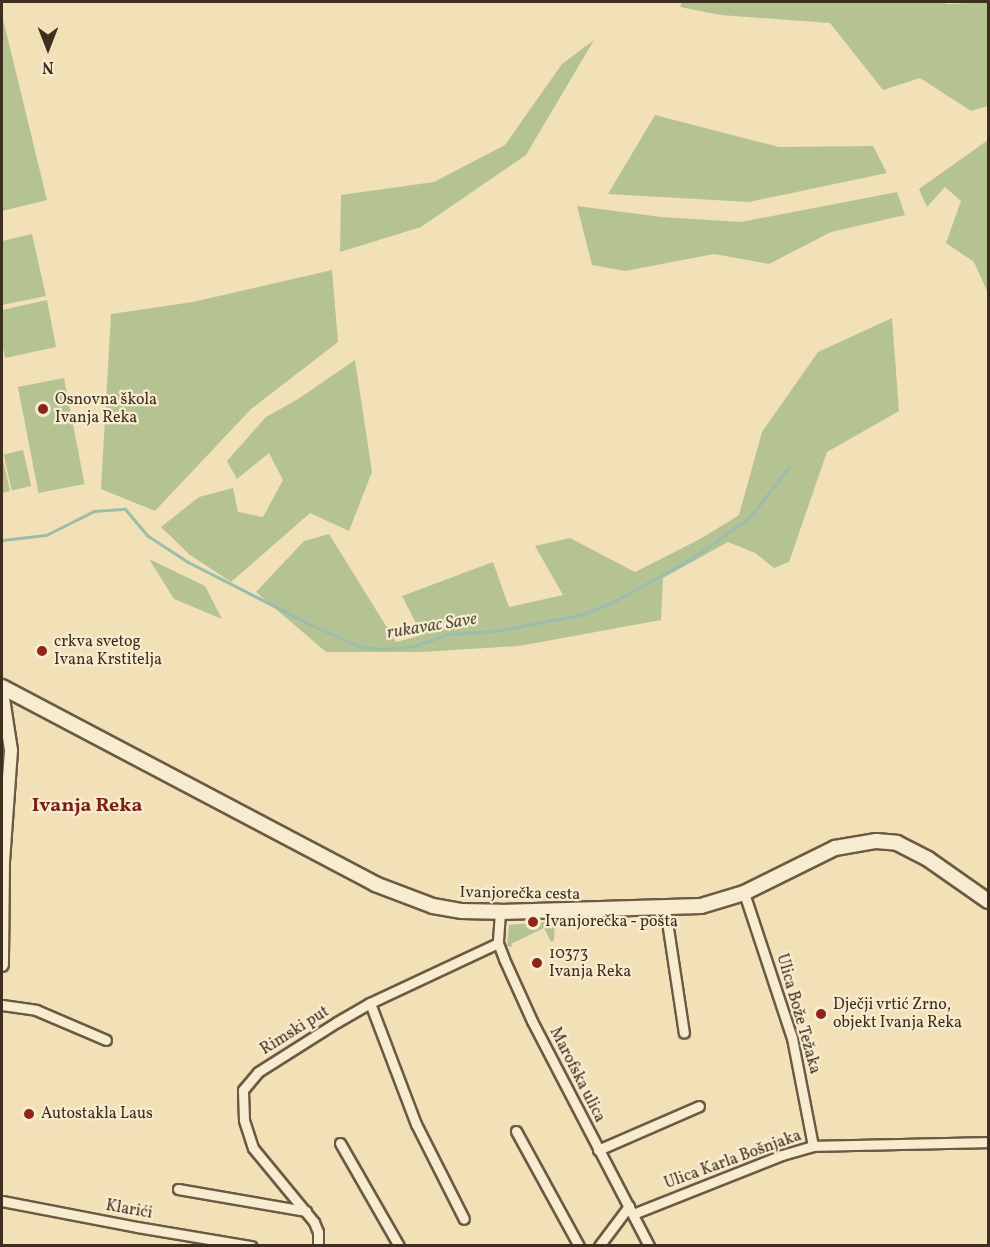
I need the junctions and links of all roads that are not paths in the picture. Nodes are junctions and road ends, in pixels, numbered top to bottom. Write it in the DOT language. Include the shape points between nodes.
graph roads {
  1 [pos="2,687"];
  2 [pos="2,692"];
  3 [pos="4,706"];
  4 [pos="5,777"];
  5 [pos="2,862"];
  6 [pos="744,893"];
  7 [pos="988,902"];
  8 [pos="665,908"];
  9 [pos="500,912"];
  10 [pos="498,943"];
  11 [pos="2,964"];
  12 [pos="370,1003"];
  13 [pos="2,1005"];
  14 [pos="684,1033"];
  15 [pos="106,1040"];
  16 [pos="699,1106"];
  17 [pos="516,1131"];
  18 [pos="988,1142"];
  19 [pos="340,1143"];
  20 [pos="813,1146"];
  21 [pos="598,1150"];
  22 [pos="178,1189"];
  23 [pos="2,1201"];
  24 [pos="631,1210"];
  25 [pos="306,1211"];
  26 [pos="464,1219"];
  27 [pos="251,1245"];
  28 [pos="318,1245"];
  29 [pos="399,1245"];
  30 [pos="579,1245"];
  31 [pos="599,1245"];
  32 [pos="649,1245"];
  1 -- 9 [label="main road, Ivanjorečka cesta" via="390,891 433,906"];
  2 -- 3 [label="street"];
  3 -- 4 [label="street" via="11,750"];
  4 -- 5 [label="street"];
  5 -- 11 [label="street"];
  6 -- 7 [label="main road, Ivanjorečka cesta" via="835,848 876,841 897,843 916,853"];
  6 -- 8 [label="main road, Ivanjorečka cesta" via="701,906"];
  6 -- 20 [label="street, Ulica Bože Težaka" via="792,1038"];
  8 -- 9 [label="main road, Ivanjorečka cesta"];
  8 -- 14 [label="street"];
  9 -- 10 [label="street, Marofska ulica"];
  10 -- 12 [label="street, Rimski put"];
  10 -- 21 [label="street, Marofska ulica" via="532,1021"];
  12 -- 25 [label="street, Rimski put" via="258,1072 243,1090 244,1120 253,1148"];
  12 -- 26 [label="street" via="416,1124"];
  13 -- 15 [label="street" via="36,1010"];
  16 -- 21 [label="street"];
  17 -- 30 [label="street"];
  18 -- 20 [label="street, Ulica Karla Bošnjaka"];
  19 -- 29 [label="street"];
  20 -- 24 [label="street, Ulica Karla Bošnjaka"];
  21 -- 24 [label="street, Marofska ulica"];
  22 -- 25 [label="street"];
  23 -- 27 [label="street, Klarići"];
  24 -- 31 [label="street"];
  24 -- 32 [label="street, Marofska ulica"];
  25 -- 28 [label="street, Rimski put" via="318,1232"];
}
